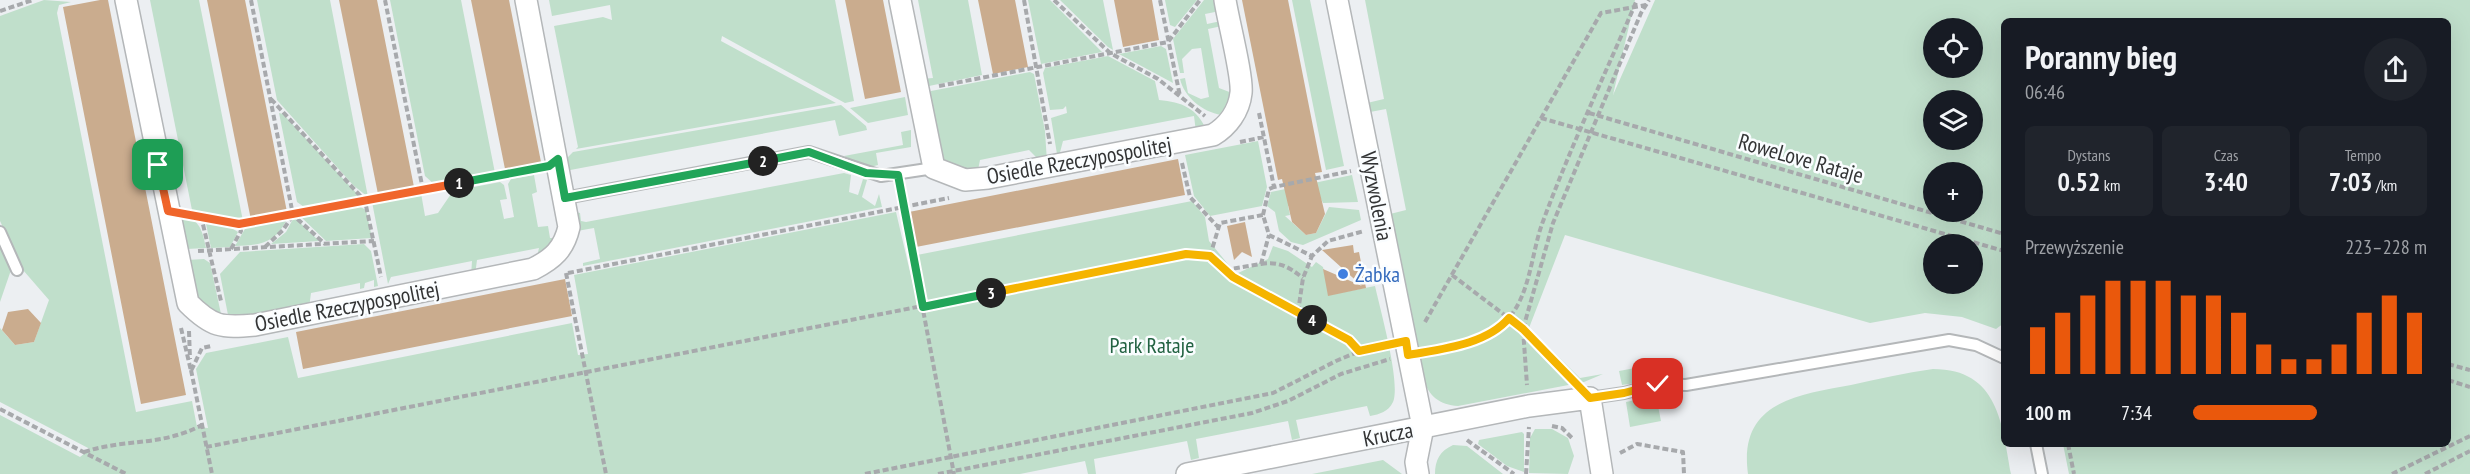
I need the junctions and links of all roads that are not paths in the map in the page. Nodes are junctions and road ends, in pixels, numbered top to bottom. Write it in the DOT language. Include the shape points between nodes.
graph roads {
  1 [pos="126,0"];
  2 [pos="526,0"];
  3 [pos="900,0"];
  4 [pos="1224,0"];
  5 [pos="1337,0"];
  6 [pos="934,168"];
  7 [pos="565,198"];
  8 [pos="0,232"];
  9 [pos="17,270"];
  10 [pos="2001,357"];
  11 [pos="1590,398"];
  12 [pos="1423,427"];
  13 [pos="2037,447"];
  14 [pos="1187,474"];
  15 [pos="1418,474"];
  16 [pos="1602,474"];
  17 [pos="2042,474"];
  1 -- 7 [label="street, Osiedle Rzeczypospolitej" via="188,303 206,321 227,328 533,269 558,254 565,243 569,227"];
  2 -- 7 [label="street, Osiedle Rzeczypospolitej"];
  3 -- 6 [label="street"];
  4 -- 6 [label="street, Osiedle Rzeczypospolitej" via="1242,92 1226,128 1213,135 965,180"];
  5 -- 12 [label="street, Wyzwolenia"];
  6 -- 7 [label="lane" via="898,175 866,173 809,152"];
  8 -- 9 [label="lane"];
  10 -- 11 [label="lane" via="1976,345 1949,340"];
  11 -- 12 [label="street, Krucza"];
  11 -- 16 [label="street"];
  12 -- 14 [label="street, Krucza"];
  12 -- 15 [label="street" via="1416,462"];
  13 -- 17 [label="lane"];
}
